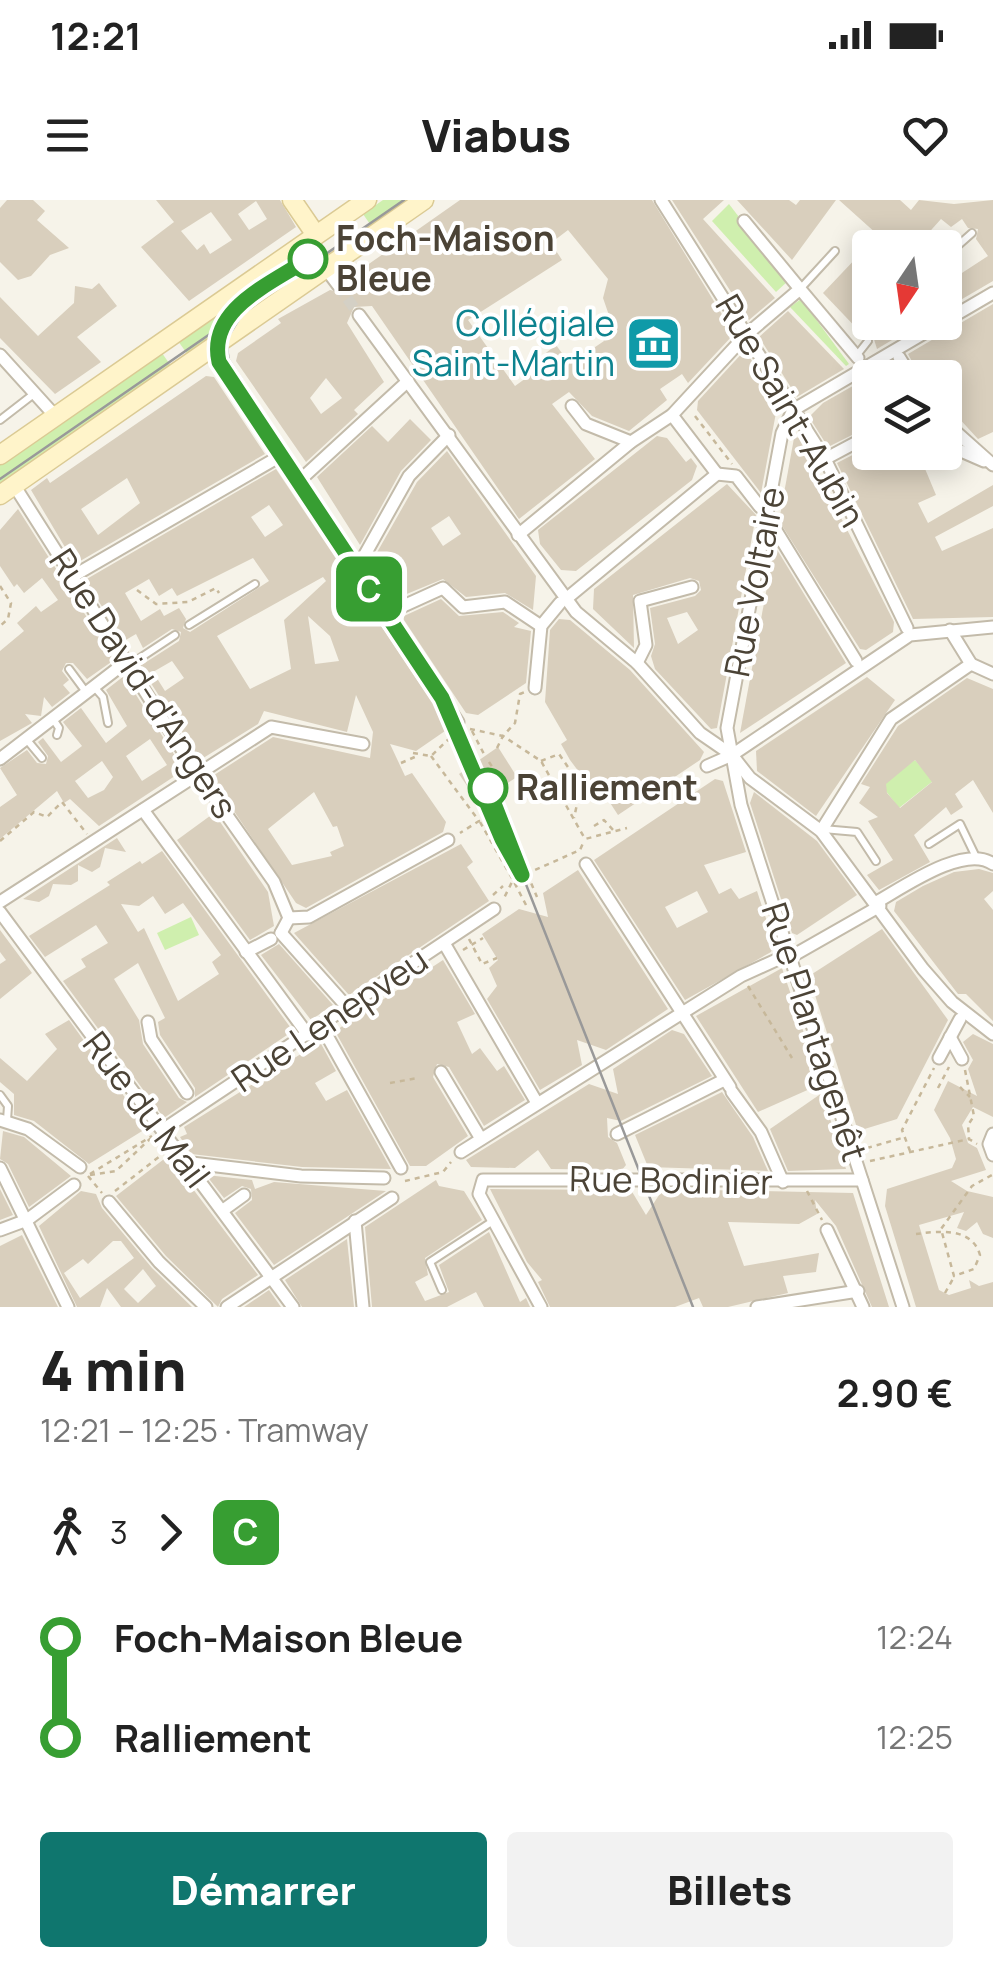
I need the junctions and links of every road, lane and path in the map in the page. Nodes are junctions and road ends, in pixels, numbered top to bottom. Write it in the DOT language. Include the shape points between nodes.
graph roads {
  1 [pos="292,200"];
  2 [pos="367,200"];
  3 [pos="424,200"];
  4 [pos="661,200"];
  5 [pos="744,221"];
  6 [pos="972,233"];
  7 [pos="316,235"];
  8 [pos="962,242"];
  9 [pos="835,251"];
  10 [pos="800,288"];
  11 [pos="993,292"];
  12 [pos="962,311"];
  13 [pos="359,315"];
  14 [pos="746,335"];
  15 [pos="908,340"];
  16 [pos="868,341"];
  17 [pos="214,348"];
  18 [pos="0,355"];
  19 [pos="899,356"];
  20 [pos="860,360"];
  21 [pos="861,360"];
  22 [pos="868,360"];
  23 [pos="901,360"];
  24 [pos="852,370"];
  25 [pos="408,381"];
  26 [pos="36,392"];
  27 [pos="572,406"];
  28 [pos="793,410"];
  29 [pos="672,415"];
  30 [pos="695,416"];
  31 [pos="57,418"];
  32 [pos="0,420"];
  33 [pos="449,435"];
  34 [pos="962,437"];
  35 [pos="632,442"];
  36 [pos="852,444"];
  37 [pos="962,451"];
  38 [pos="0,455"];
  39 [pos="282,455"];
  40 [pos="825,458"];
  41 [pos="993,465"];
  42 [pos="736,469"];
  43 [pos="717,474"];
  44 [pos="299,480"];
  45 [pos="7,490"];
  46 [pos="760,506"];
  47 [pos="775,529"];
  48 [pos="518,534"];
  49 [pos="363,558"];
  50 [pos="75,575"];
  51 [pos="255,584"];
  52 [pos="0,586"];
  53 [pos="692,587"];
  54 [pos="137,590"];
  55 [pos="225,601"];
  56 [pos="564,601"];
  57 [pos="388,613"];
  58 [pos="189,625"];
  59 [pos="0,626"];
  60 [pos="542,626"];
  61 [pos="993,627"];
  62 [pos="950,630"];
  63 [pos="908,631"];
  64 [pos="175,634"];
  65 [pos="856,661"];
  66 [pos="127,664"];
  67 [pos="637,664"];
  68 [pos="971,664"];
  69 [pos="68,669"];
  70 [pos="993,674"];
  71 [pos="535,688"];
  72 [pos="91,690"];
  73 [pos="53,720"];
  74 [pos="108,723"];
  75 [pos="463,728"];
  76 [pos="57,735"];
  77 [pos="504,736"];
  78 [pos="448,739"];
  79 [pos="27,740"];
  80 [pos="363,744"];
  81 [pos="480,746"];
  82 [pos="497,748"];
  83 [pos="414,752"];
  84 [pos="478,752"];
  85 [pos="420,754"];
  86 [pos="732,755"];
  87 [pos="431,756"];
  88 [pos="465,756"];
  89 [pos="486,756"];
  90 [pos="42,758"];
  91 [pos="0,759"];
  92 [pos="541,761"];
  93 [pos="401,762"];
  94 [pos="489,762"];
  95 [pos="707,766"];
  96 [pos="494,771"];
  97 [pos="198,774"];
  98 [pos="142,810"];
  99 [pos="504,820"];
  100 [pos="574,820"];
  101 [pos="479,821"];
  102 [pos="594,826"];
  103 [pos="493,827"];
  104 [pos="626,828"];
  105 [pos="822,830"];
  106 [pos="614,831"];
  107 [pos="486,833"];
  108 [pos="88,835"];
  109 [pos="454,837"];
  110 [pos="585,839"];
  111 [pos="0,841"];
  112 [pos="929,844"];
  113 [pos="976,856"];
  114 [pos="876,861"];
  115 [pos="586,864"];
  116 [pos="993,864"];
  117 [pos="527,873"];
  118 [pos="519,877"];
  119 [pos="513,880"];
  120 [pos="502,886"];
  121 [pos="537,897"];
  122 [pos="0,902"];
  123 [pos="526,904"];
  124 [pos="879,904"];
  125 [pos="494,909"];
  126 [pos="0,912"];
  127 [pos="289,918"];
  128 [pos="464,930"];
  129 [pos="277,935"];
  130 [pos="483,938"];
  131 [pos="444,943"];
  132 [pos="472,944"];
  133 [pos="462,951"];
  134 [pos="246,952"];
  135 [pos="497,958"];
  136 [pos="491,960"];
  137 [pos="494,966"];
  138 [pos="741,976"];
  139 [pos="348,1008"];
  140 [pos="681,1016"];
  141 [pos="960,1020"];
  142 [pos="148,1022"];
  143 [pos="321,1025"];
  144 [pos="993,1034"];
  145 [pos="308,1035"];
  146 [pos="950,1037"];
  147 [pos="792,1058"];
  148 [pos="939,1058"];
  149 [pos="962,1058"];
  150 [pos="441,1072"];
  151 [pos="966,1074"];
  152 [pos="418,1078"];
  153 [pos="928,1082"];
  154 [pos="390,1083"];
  155 [pos="729,1086"];
  156 [pos="960,1086"];
  157 [pos="0,1095"];
  158 [pos="971,1098"];
  159 [pos="192,1100"];
  160 [pos="536,1103"];
  161 [pos="3,1120"];
  162 [pos="164,1128"];
  163 [pos="617,1134"];
  164 [pos="993,1134"];
  165 [pos="904,1137"];
  166 [pos="969,1138"];
  167 [pos="481,1139"];
  168 [pos="974,1143"];
  169 [pos="866,1149"];
  170 [pos="166,1152"];
  171 [pos="461,1152"];
  172 [pos="910,1152"];
  173 [pos="993,1155"];
  174 [pos="113,1157"];
  175 [pos="135,1157"];
  176 [pos="872,1161"];
  177 [pos="192,1162"];
  178 [pos="0,1168"];
  179 [pos="401,1168"];
  180 [pos="120,1169"];
  181 [pos="144,1169"];
  182 [pos="84,1171"];
  183 [pos="270,1172"];
  184 [pos="443,1172"];
  185 [pos="992,1175"];
  186 [pos="384,1178"];
  187 [pos="862,1180"];
  188 [pos="783,1182"];
  189 [pos="74,1185"];
  190 [pos="256,1186"];
  191 [pos="807,1191"];
  192 [pos="244,1195"];
  193 [pos="113,1196"];
  194 [pos="392,1198"];
  195 [pos="226,1208"];
  196 [pos="26,1220"];
  197 [pos="356,1221"];
  198 [pos="493,1221"];
  199 [pos="941,1229"];
  200 [pos="0,1230"];
  201 [pos="827,1230"];
  202 [pos="916,1234"];
  203 [pos="270,1275"];
  204 [pos="954,1276"];
  205 [pos="442,1290"];
  206 [pos="858,1292"];
  207 [pos="945,1294"];
  208 [pos="68,1307"];
  209 [pos="206,1307"];
  210 [pos="227,1307"];
  211 [pos="293,1307"];
  212 [pos="363,1307"];
  213 [pos="542,1307"];
  214 [pos="757,1307"];
  215 [pos="864,1307"];
  216 [pos="903,1307"];
  1 -- 7 [label="main road"];
  2 -- 7 [label="main road"];
  3 -- 17 [label="main road" via="332,277"];
  4 -- 14 [label="street, Rue Saint-Aubin"];
  5 -- 10 [label="street"];
  6 -- 8 [label="lane"];
  7 -- 31 [label="main road"];
  9 -- 10 [label="lane"];
  10 -- 14 [label="street"];
  10 -- 20 [label="street"];
  11 -- 12 [label="street"];
  13 -- 25 [label="street"];
  14 -- 28 [label="street, Rue Saint-Aubin"];
  14 -- 29 [label="street"];
  15 -- 22 [label="street"];
  16 -- 21 [label="lane" via="858,351"];
  17 -- 39 [label="street"];
  17 -- 45 [label="main road"];
  18 -- 26 [label="street"];
  19 -- 23 [label="street"];
  24 -- 28 [label="street"];
  25 -- 33 [label="street"];
  25 -- 44 [label="street"];
  26 -- 31 [label="street"];
  26 -- 32 [label="lane"];
  27 -- 35 [label="street" via="586,424"];
  28 -- 40 [label="street, Rue Saint-Aubin"];
  28 -- 86 [label="street, Rue Voltaire" via="782,433 727,724"];
  29 -- 35 [label="street"];
  29 -- 43 [label="street"];
  30 -- 42 [label="path"];
  31 -- 38 [label="main road"];
  33 -- 48 [label="street"];
  33 -- 49 [label="street" via="409,476"];
  34 -- 41 [label="street"];
  35 -- 48 [label="street"];
  36 -- 40 [label="street"];
  37 -- 41 [label="street"];
  39 -- 44 [label="street"];
  39 -- 50 [label="street"];
  40 -- 63 [label="street, Rue Saint-Aubin"];
  43 -- 46 [label="street" via="736,476"];
  43 -- 56 [label="street"];
  44 -- 57 [label="street"];
  45 -- 50 [label="street, Rue David-d'Angers"];
  47 -- 65 [label="street"];
  48 -- 56 [label="street"];
  50 -- 66 [label="street, Rue David-d'Angers"];
  51 -- 55 [label="lane"];
  52 -- 59 [label="path" via="11,603"];
  53 -- 67 [label="street" via="639,603 646,645"];
  54 -- 55 [label="path" via="156,604 188,602 216,588"];
  55 -- 58 [label="lane"];
  56 -- 60 [label="street"];
  56 -- 67 [label="street"];
  57 -- 60 [label="street" via="443,588 463,607 505,602"];
  57 -- 75 [label="street"];
  60 -- 71 [label="street"];
  61 -- 62 [label="street"];
  62 -- 63 [label="street"];
  62 -- 68 [label="street"];
  63 -- 86 [label="street"];
  64 -- 66 [label="lane"];
  66 -- 72 [label="street"];
  66 -- 97 [label="street, Rue David-d'Angers"];
  67 -- 86 [label="street" via="698,732"];
  68 -- 70 [label="street"];
  68 -- 105 [label="street" via="891,719"];
  69 -- 72 [label="lane"];
  71 -- 77 [label="path" via="520,694 516,724"];
  72 -- 73 [label="street"];
  72 -- 74 [label="lane" via="103,698"];
  73 -- 76 [label="lane"];
  73 -- 79 [label="street"];
  75 -- 77 [label="path"];
  75 -- 78 [label="path"];
  75 -- 81 [label="path"];
  77 -- 82 [label="path"];
  77 -- 92 [label="path"];
  78 -- 87 [label="path"];
  78 -- 88 [label="path"];
  79 -- 90 [label="lane"];
  79 -- 91 [label="street"];
  80 -- 97 [label="street" via="275,726"];
  81 -- 84 [label="path"];
  81 -- 89 [label="path"];
  83 -- 85 [label="path"];
  85 -- 87 [label="path"];
  85 -- 93 [label="path"];
  86 -- 95 [label="street"];
  86 -- 105 [label="street" via="750,778"];
  86 -- 187 [label="street, Rue Plantagenêt" via="741,805"];
  87 -- 101 [label="path"];
  92 -- 100 [label="path"];
  92 -- 100 [label="path" via="559,754 582,786"];
  94 -- 96 [label="path"];
  97 -- 98 [label="street"];
  97 -- 127 [label="street, Rue David-d'Angers" via="274,882"];
  98 -- 122 [label="street"];
  98 -- 134 [label="street"];
  99 -- 117 [label="path"];
  100 -- 110 [label="path"];
  101 -- 107 [label="path"];
  101 -- 109 [label="path"];
  102 -- 106 [label="path" via="604,820"];
  103 -- 107 [label="path"];
  104 -- 106 [label="path"];
  105 -- 114 [label="lane" via="856,832"];
  105 -- 124 [label="street"];
  106 -- 110 [label="path"];
  107 -- 119 [label="path"];
  108 -- 111 [label="path" via="62,802 50,816 34,812"];
  109 -- 127 [label="street" via="309,917"];
  110 -- 117 [label="path" via="580,850"];
  112 -- 113 [label="lane" via="960,824"];
  113 -- 116 [label="street"];
  113 -- 124 [label="street" via="960,858"];
  115 -- 140 [label="street"];
  117 -- 121 [label="path"];
  118 -- 119 [label="path"];
  119 -- 120 [label="path" via="497,906 493,894"];
  119 -- 123 [label="path"];
  124 -- 138 [label="street"];
  124 -- 144 [label="street" via="952,1002"];
  125 -- 128 [label="street, Rue Lenepveu"];
  126 -- 203 [label="street, Rue du Mail"];
  127 -- 129 [label="street"];
  128 -- 131 [label="street, Rue Lenepveu"];
  128 -- 132 [label="path"];
  129 -- 134 [label="street"];
  129 -- 139 [label="street"];
  130 -- 132 [label="path"];
  131 -- 139 [label="street, Rue Lenepveu"];
  131 -- 160 [label="street"];
  132 -- 133 [label="path"];
  132 -- 136 [label="path" via="482,964"];
  134 -- 145 [label="street"];
  135 -- 136 [label="path"];
  136 -- 137 [label="path"];
  138 -- 140 [label="street"];
  138 -- 147 [label="path"];
  139 -- 143 [label="street, Rue Lenepveu"];
  140 -- 155 [label="street"];
  140 -- 160 [label="street"];
  141 -- 146 [label="street"];
  142 -- 159 [label="street" via="151,1039"];
  143 -- 145 [label="street, Rue Lenepveu"];
  143 -- 179 [label="street"];
  145 -- 159 [label="street, Rue Lenepveu"];
  146 -- 148 [label="street"];
  146 -- 149 [label="street"];
  150 -- 167 [label="street"];
  151 -- 158 [label="path"];
  152 -- 154 [label="path"];
  153 -- 165 [label="path"];
  155 -- 163 [label="street"];
  155 -- 188 [label="street" via="761,1132"];
  156 -- 158 [label="path"];
  157 -- 161 [label="lane" via="8,1106"];
  158 -- 166 [label="path"];
  159 -- 162 [label="street, Rue Lenepveu"];
  160 -- 167 [label="street"];
  161 -- 182 [label="street" via="28,1128"];
  164 -- 173 [label="street"];
  165 -- 169 [label="path"];
  165 -- 172 [label="path"];
  166 -- 168 [label="path"];
  166 -- 172 [label="path"];
  167 -- 171 [label="street"];
  170 -- 181 [label="path"];
  172 -- 176 [label="path"];
  174 -- 175 [label="path" via="153,1136"];
  174 -- 180 [label="path"];
  174 -- 182 [label="path"];
  175 -- 180 [label="path"];
  175 -- 181 [label="path"];
  177 -- 183 [label="street"];
  178 -- 196 [label="street"];
  180 -- 182 [label="path"];
  181 -- 193 [label="path"];
  182 -- 193 [label="path"];
  183 -- 186 [label="street"];
  183 -- 190 [label="street"];
  184 -- 186 [label="path" via="408,1181"];
  185 -- 199 [label="path" via="972,1186"];
  187 -- 188 [label="street, Rue Bodinier"];
  187 -- 216 [label="street, Rue Plantagenêt"];
  188 -- 198 [label="street, Rue Bodinier" via="480,1182"];
  189 -- 196 [label="street"];
  191 -- 201 [label="path"];
  192 -- 195 [label="street"];
  193 -- 209 [label="street" via="150,1252"];
  194 -- 197 [label="street"];
  196 -- 200 [label="street"];
  196 -- 208 [label="street"];
  197 -- 203 [label="street"];
  197 -- 212 [label="street"];
  198 -- 205 [label="lane" via="430,1262"];
  198 -- 213 [label="street"];
  199 -- 202 [label="path"];
  199 -- 204 [label="path"];
  199 -- 204 [label="path" via="971,1240 979,1251 977,1266"];
  201 -- 206 [label="street"];
  203 -- 210 [label="street"];
  203 -- 211 [label="street, Rue du Mail"];
  204 -- 207 [label="path"];
  206 -- 214 [label="street"];
  206 -- 215 [label="street"];
}
